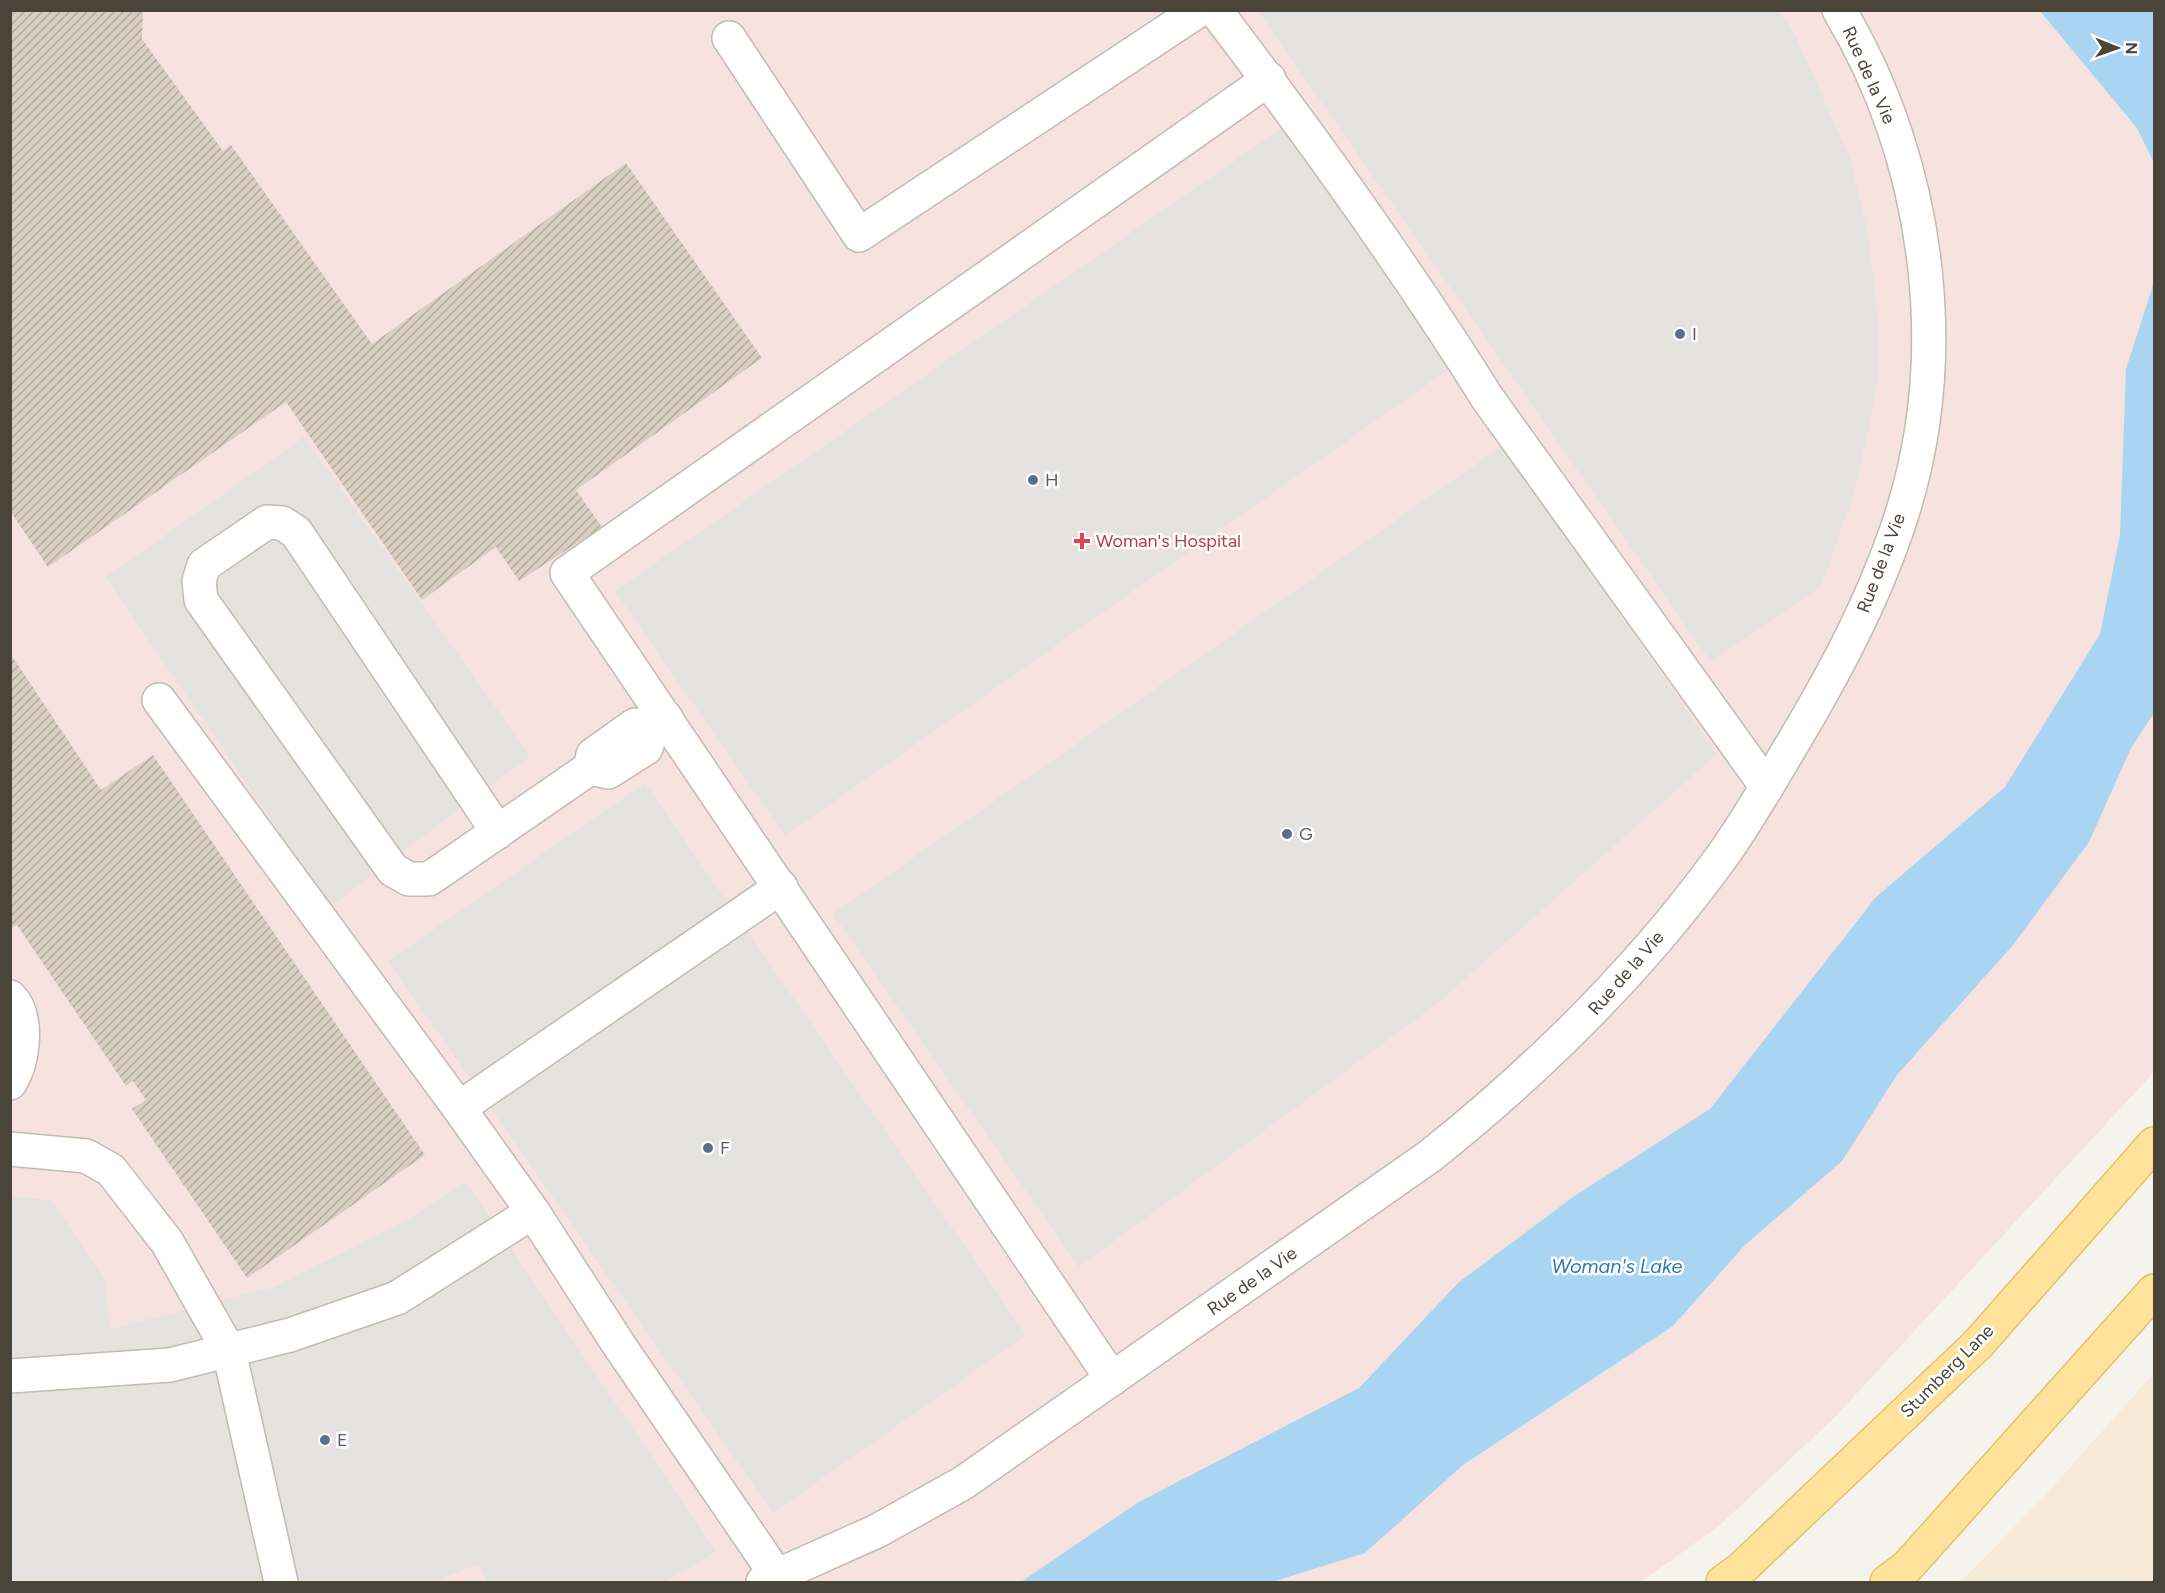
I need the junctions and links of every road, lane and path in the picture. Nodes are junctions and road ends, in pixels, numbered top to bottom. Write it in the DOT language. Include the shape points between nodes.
graph roads {
  1 [pos="1199,10"];
  2 [pos="1215,10"];
  3 [pos="1839,10"];
  4 [pos="729,38"];
  5 [pos="1269,80"];
  6 [pos="159,700"];
  7 [pos="659,723"];
  8 [pos="1767,787"];
  9 [pos="498,832"];
  10 [pos="781,887"];
  11 [pos="10,997"];
  12 [pos="10,1083"];
  13 [pos="459,1108"];
  14 [pos="2154,1144"];
  15 [pos="23,1150"];
  16 [pos="533,1212"];
  17 [pos="2154,1291"];
  18 [pos="229,1350"];
  19 [pos="10,1376"];
  20 [pos="1112,1379"];
  21 [pos="770,1579"];
  22 [pos="281,1582"];
  23 [pos="1723,1582"];
  24 [pos="1887,1582"];
  1 -- 4 [label="street" via="859,235"];
  2 -- 5 [label="street"];
  3 -- 8 [label="street, Rue de la Vie" via="1894,129 1910,185 1924,253 1928,372 1911,478 1879,578 1841,661"];
  5 -- 7 [label="street" via="567,573"];
  5 -- 8 [label="street" via="1488,399"];
  6 -- 13 [label="street"];
  7 -- 9 [label="street" via="646,748 608,772 590,768"];
  7 -- 10 [label="street"];
  8 -- 20 [label="street, Rue de la Vie" via="1724,855 1683,908 1590,1015 1547,1055 1430,1156"];
  9 -- 9 [label="street" via="429,879 409,879 393,870 201,600 199,581 204,565 267,522 282,523 296,532"];
  10 -- 13 [label="street"];
  10 -- 20 [label="street"];
  11 -- 12 [label="street" via="20,1018 22,1045 18,1071"];
  13 -- 16 [label="street"];
  14 -- 23 [label="main road, Stumberg Lane" via="1978,1344"];
  15 -- 18 [label="street" via="86,1156 111,1170 167,1242"];
  16 -- 18 [label="street" via="397,1298 290,1335"];
  16 -- 21 [label="street"];
  17 -- 24 [label="main road" via="1907,1567"];
  18 -- 19 [label="street" via="170,1365"];
  18 -- 22 [label="street"];
  20 -- 21 [label="street, Rue de la Vie" via="922,1507"];
}
